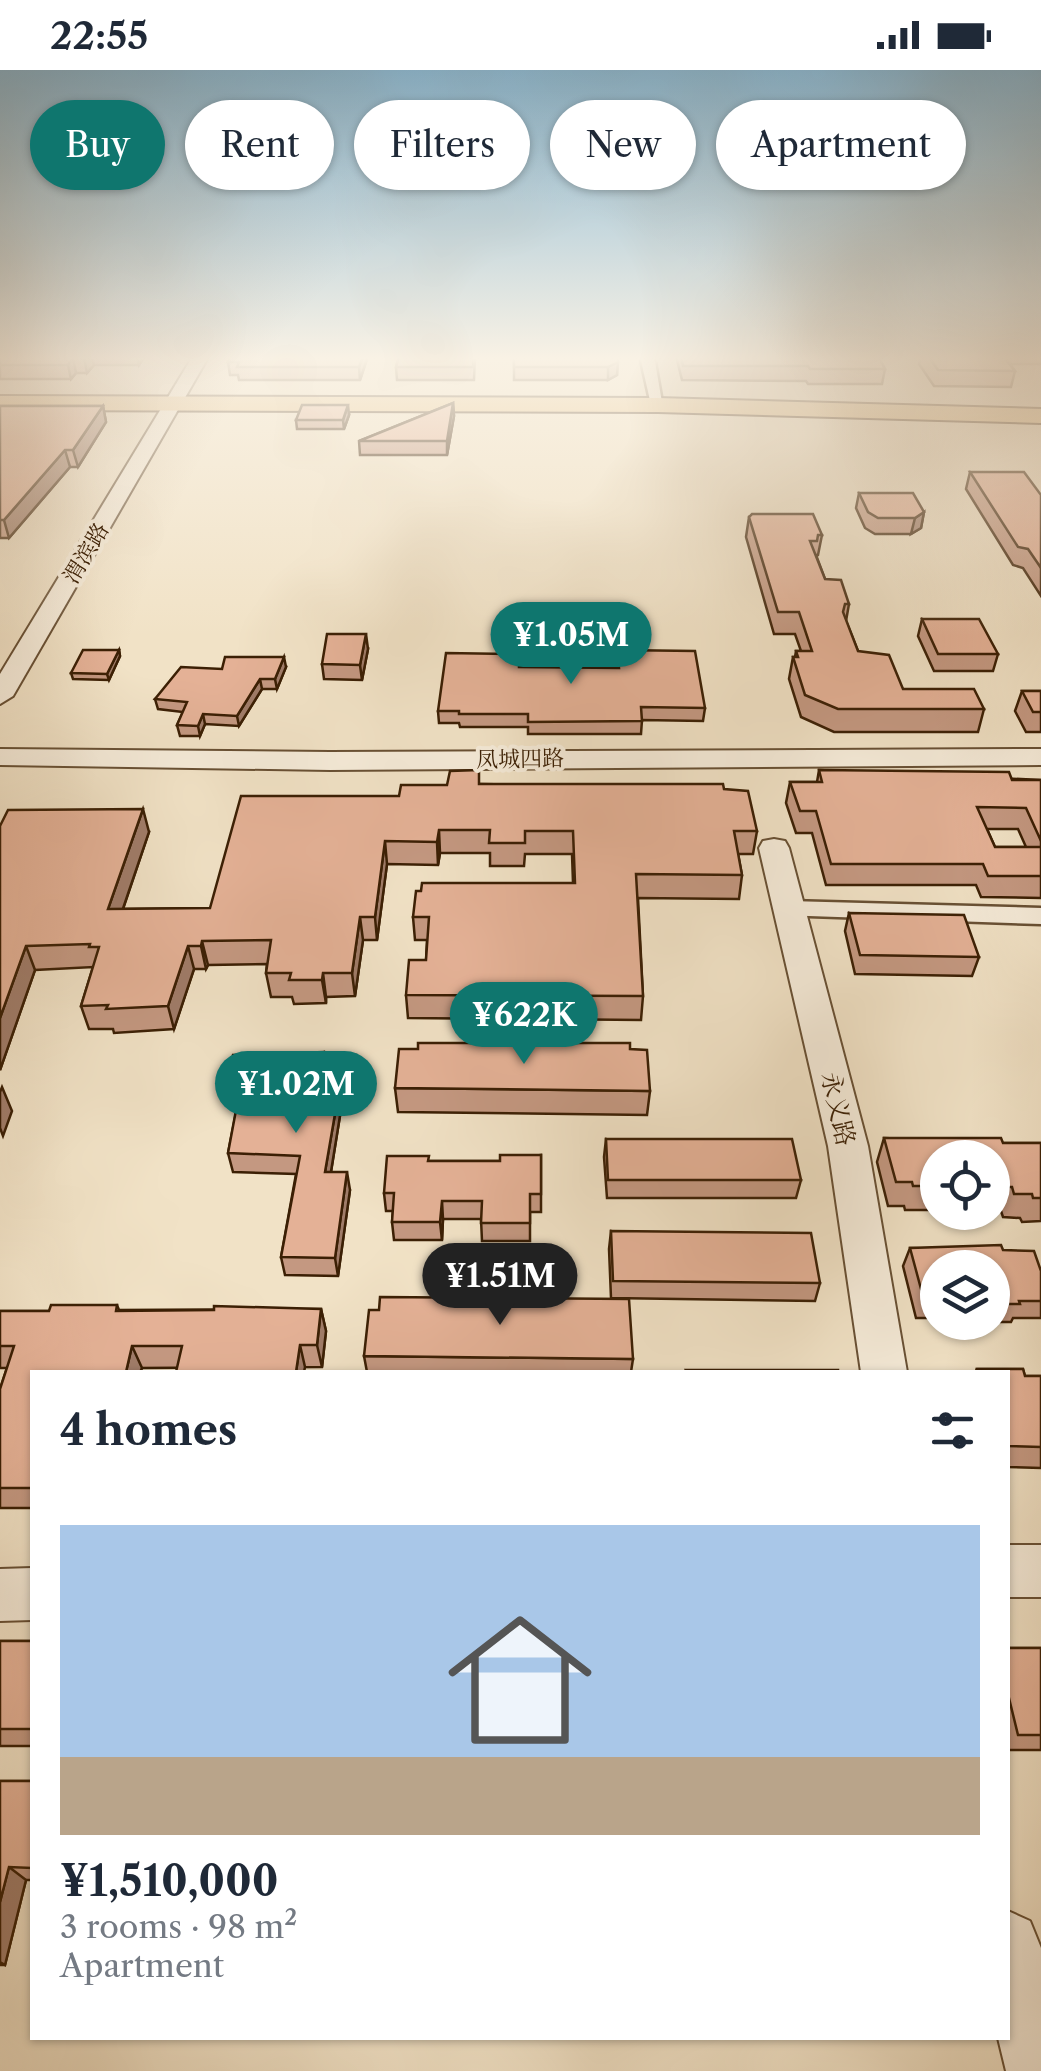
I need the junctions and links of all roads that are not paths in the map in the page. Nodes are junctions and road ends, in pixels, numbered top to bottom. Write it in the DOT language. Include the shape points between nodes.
graph roads {
  1 [pos="135,449"];
  2 [pos="140,449"];
  3 [pos="30,603"];
  4 [pos="0,696"];
  5 [pos="1041,757"];
  6 [pos="0,758"];
  7 [pos="0,770"];
  8 [pos="1041,775"];
  9 [pos="774,848"];
  10 [pos="789,909"];
  11 [pos="1041,916"];
  12 [pos="848,1146"];
  13 [pos="886,1146"];
  14 [pos="884,1370"];
  15 [pos="1010,1571"];
  16 [pos="1041,1572"];
  17 [pos="30,1594"];
  18 [pos="0,1595"];
  19 [pos="1010,1950"];
  20 [pos="1039,2071"];
  1 -- 3 [label="street, 渭滨路"];
  2 -- 4 [label="street, 渭滨路"];
  5 -- 6 [label="street, 凤城四路"];
  7 -- 8 [label="street, 凤城四路"];
  9 -- 10 [label="street, 永义路"];
  10 -- 11 [label="street"];
  10 -- 12 [label="street, 永义路"];
  12 -- 13 [label="street"];
  12 -- 14 [label="street, 永义路"];
  15 -- 16 [label="street"];
  17 -- 18 [label="street"];
  19 -- 20 [label="street"];
}
